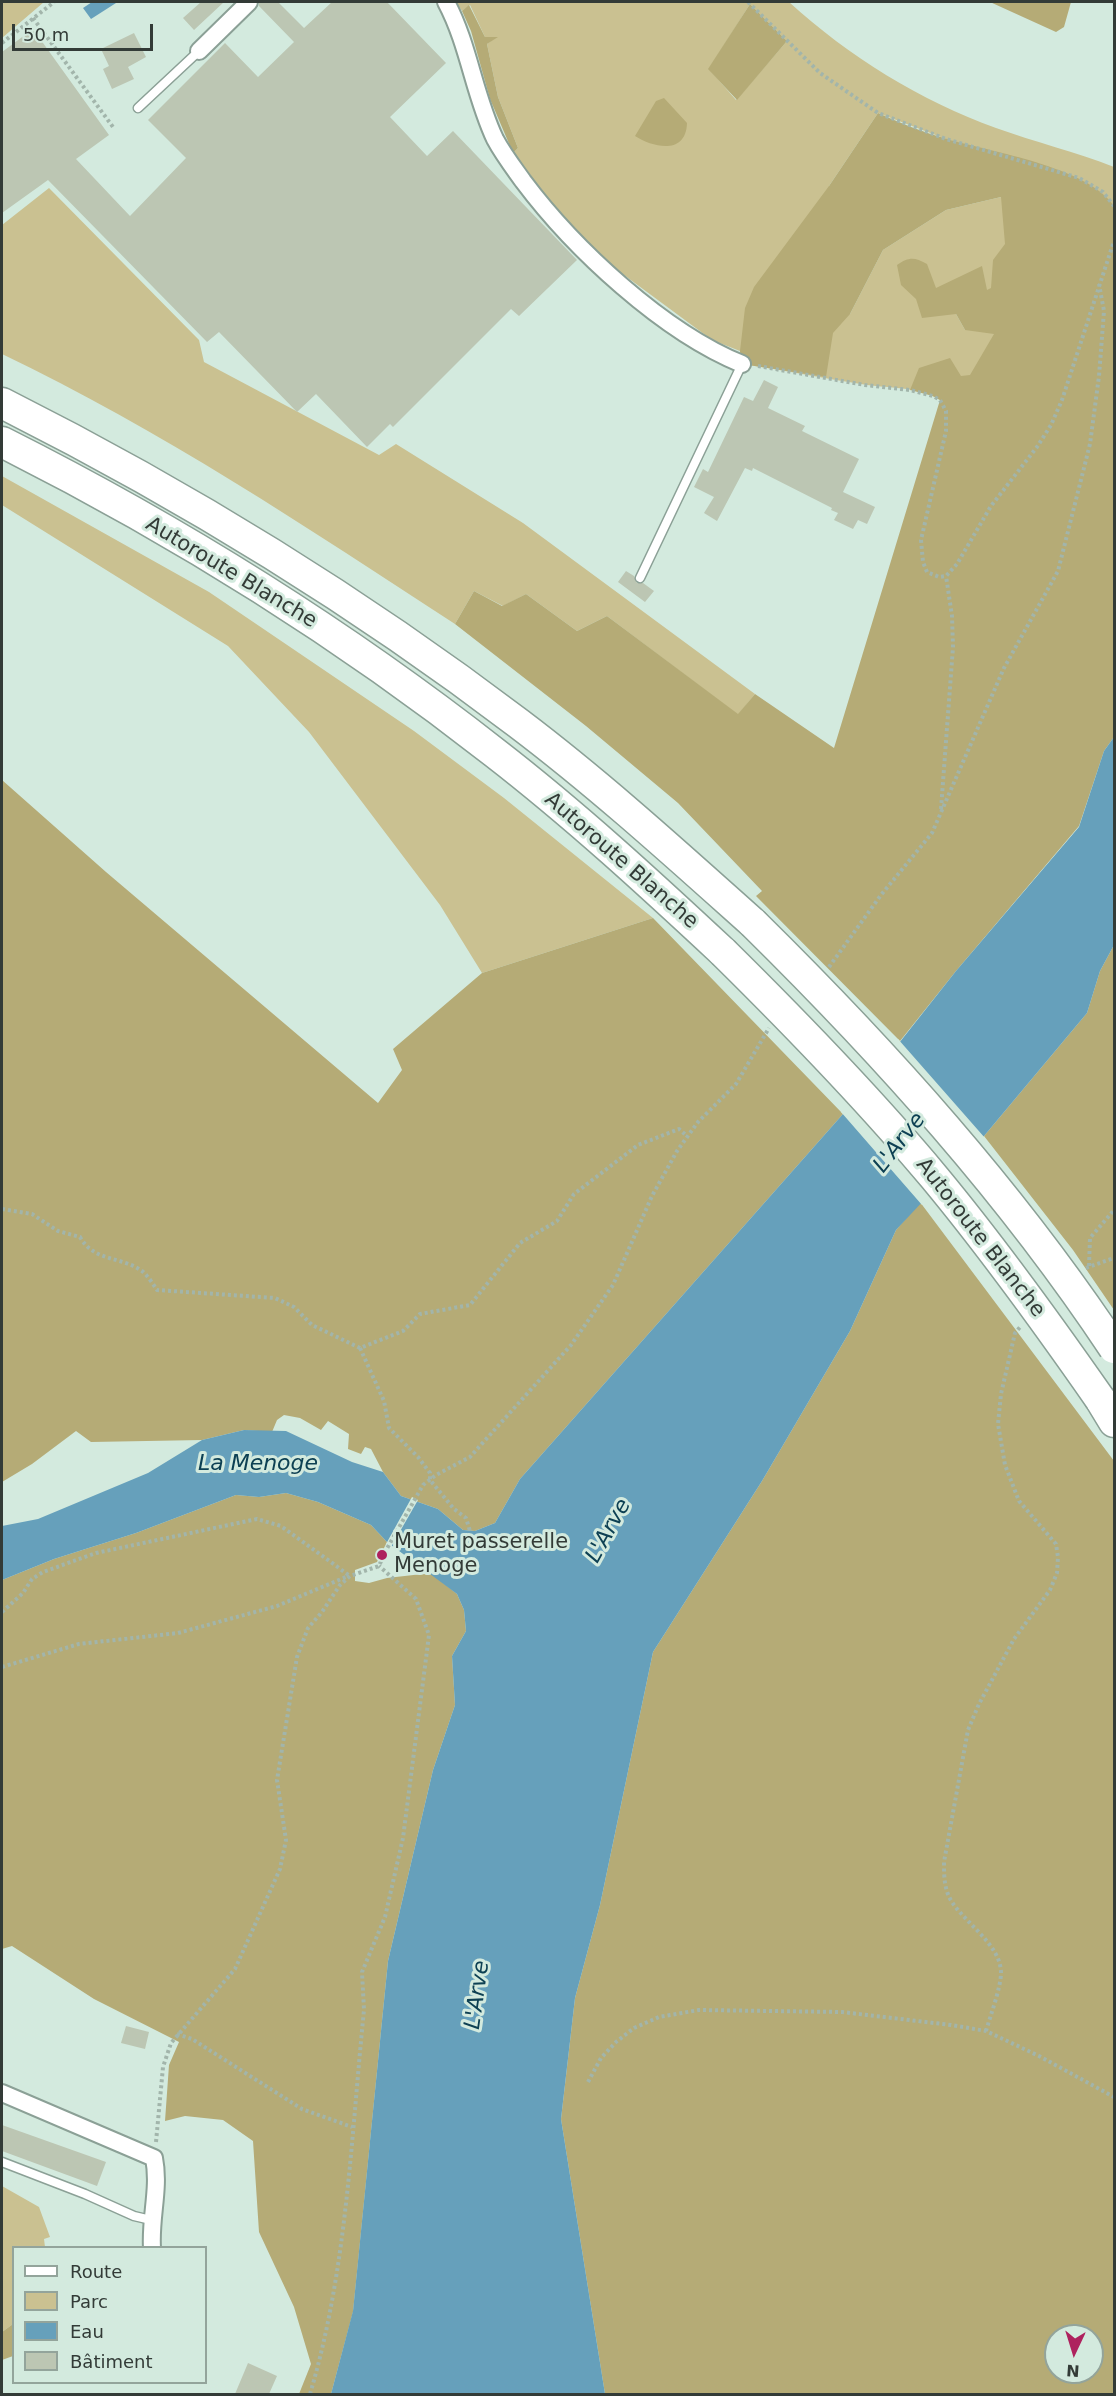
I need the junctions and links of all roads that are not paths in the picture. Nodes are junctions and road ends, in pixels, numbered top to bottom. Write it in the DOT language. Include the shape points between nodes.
graph roads {
  1 [pos="249,2"];
  2 [pos="446,2"];
  3 [pos="199,51"];
  4 [pos="138,108"];
  5 [pos="742,364"];
  6 [pos="2,403"];
  7 [pos="2,442"];
  8 [pos="640,578"];
  9 [pos="1114,1348"];
  10 [pos="1107,1410"];
  11 [pos="2,2093"];
  12 [pos="2,2162"];
  13 [pos="151,2220"];
  14 [pos="152,2246"];
  1 -- 3 [label="street"];
  2 -- 5 [label="street" via="460,32 484,115 497,142 543,208 605,270 663,317 721,355"];
  3 -- 4 [label="lane"];
  5 -- 8 [label="lane"];
  6 -- 9 [label="highway, Autoroute Blanche, bridge" via="220,522 369,615 536,737 658,838 753,923 882,1054 964,1149 1081,1298"];
  7 -- 10 [label="highway, Autoroute Blanche, bridge" via="121,506 351,647 494,752 630,865 723,952 854,1086 934,1178 1048,1325"];
  11 -- 13 [label="street" via="154,2158 157,2173"];
  12 -- 13 [label="lane"];
  13 -- 14 [label="street"];
}
